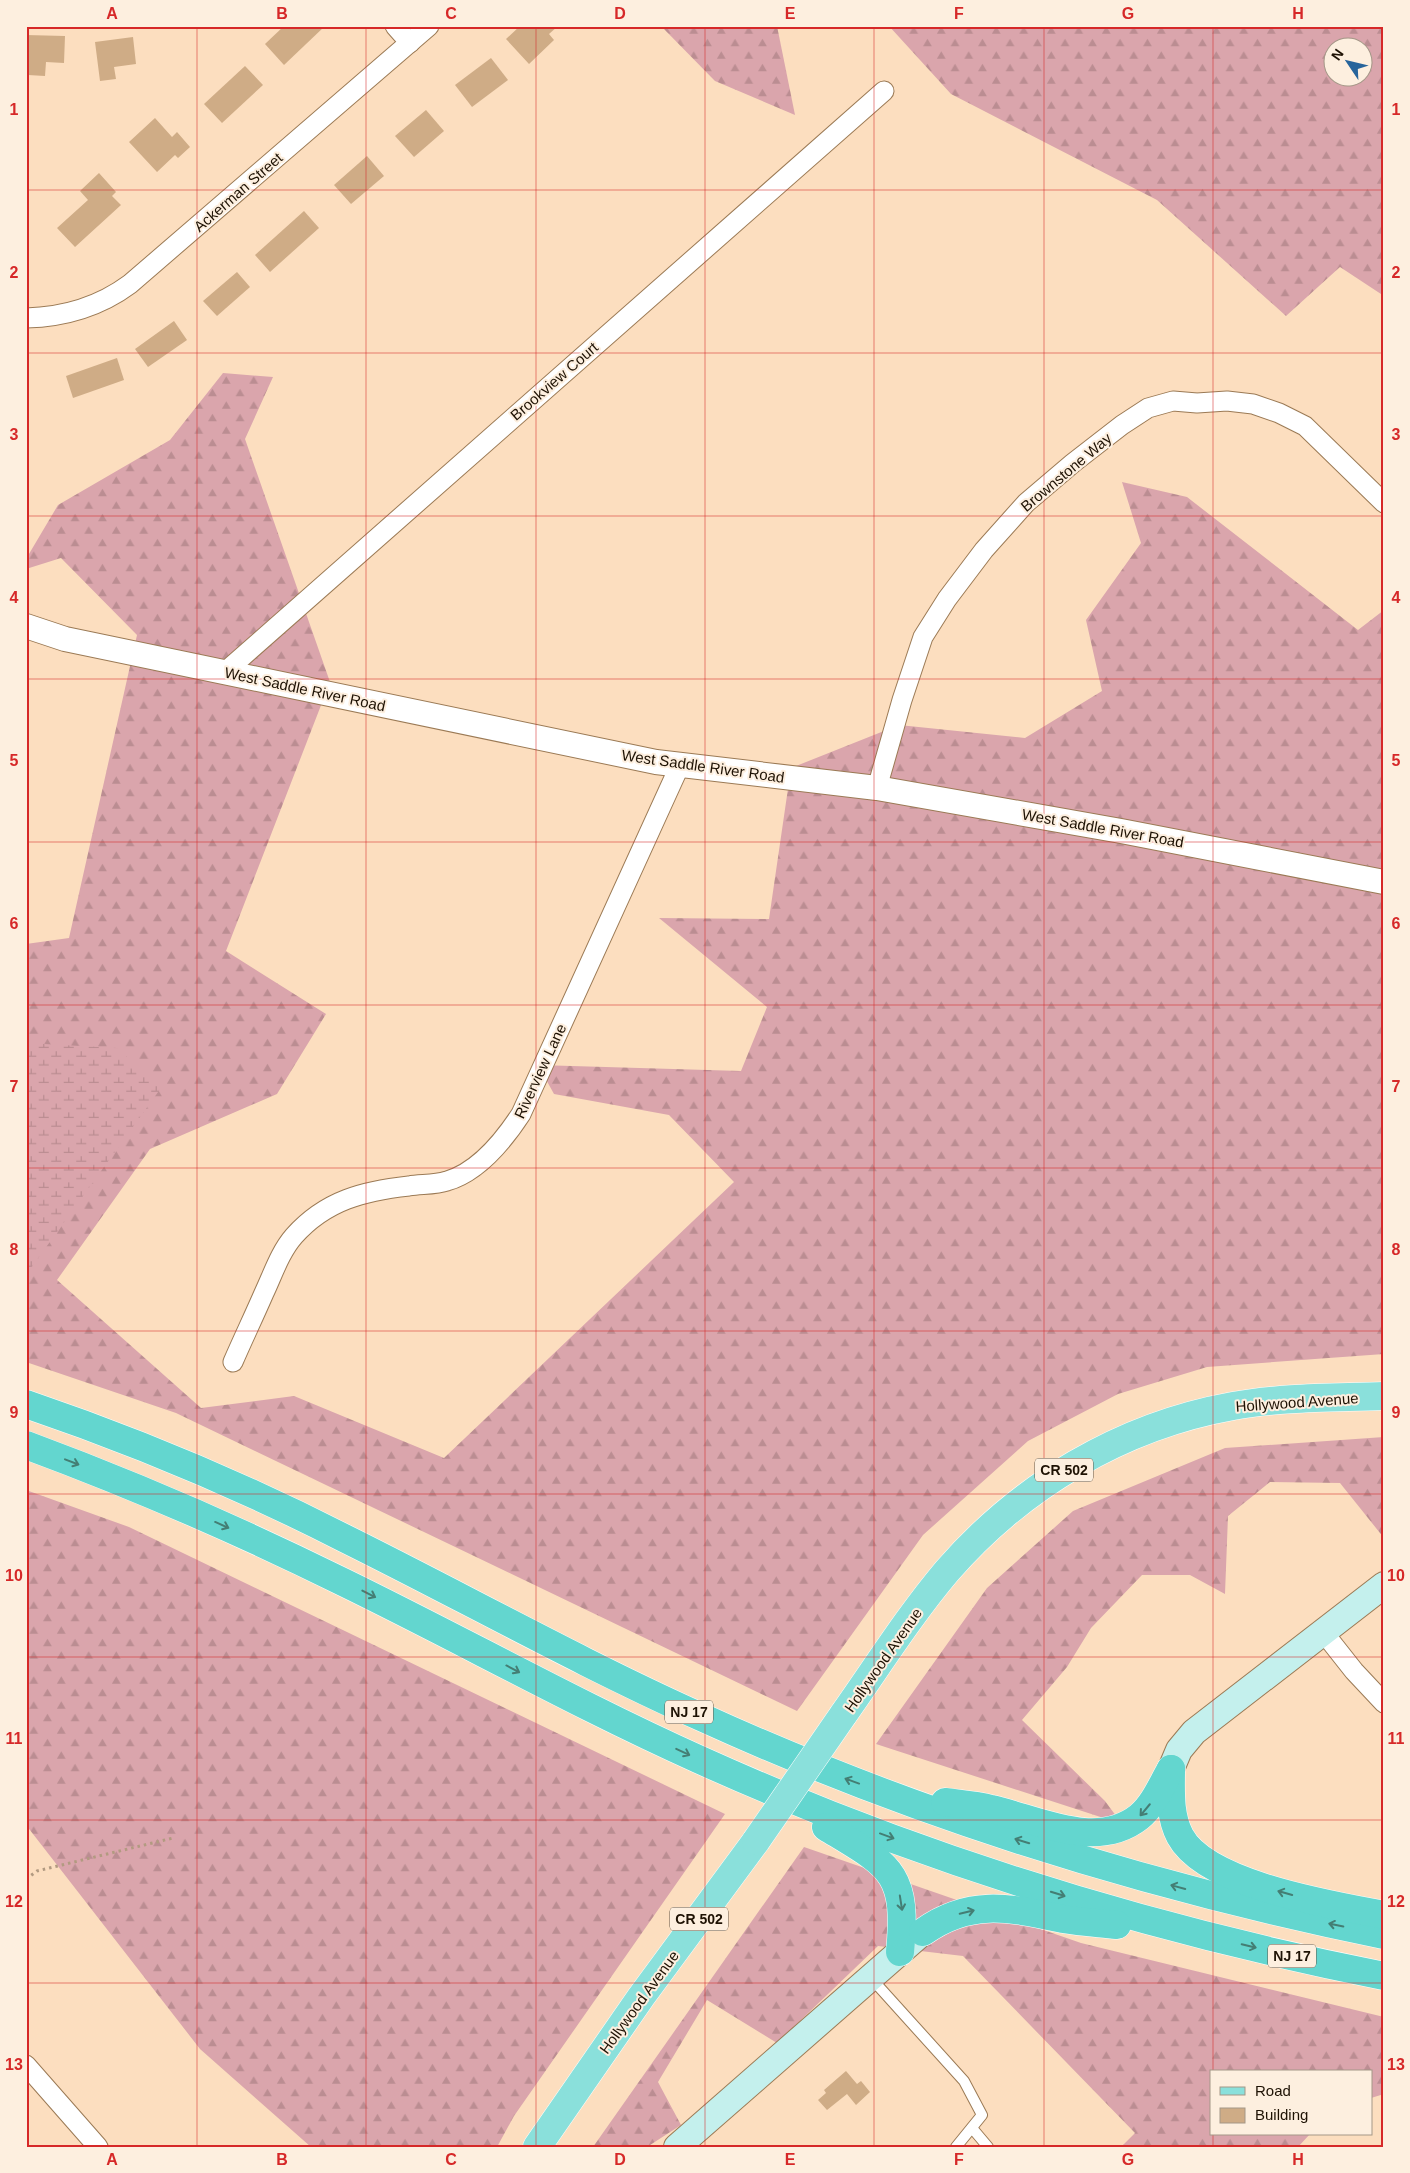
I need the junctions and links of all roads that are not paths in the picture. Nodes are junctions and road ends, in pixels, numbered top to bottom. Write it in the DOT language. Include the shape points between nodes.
graph roads {
  1 [pos="395,26"];
  2 [pos="429,26"];
  3 [pos="410,43"];
  4 [pos="884,90"];
  5 [pos="26,318"];
  6 [pos="1384,503"];
  7 [pos="26,626"];
  8 [pos="225,672"];
  9 [pos="680,765"];
  10 [pos="877,788"];
  11 [pos="1384,882"];
  12 [pos="233,1362"];
  13 [pos="1384,1396"];
  14 [pos="26,1404"];
  15 [pos="26,1445"];
  16 [pos="1384,1585"];
  17 [pos="1324,1633"];
  18 [pos="1384,1703"];
  19 [pos="1171,1769"];
  20 [pos="761,1787"];
  21 [pos="886,1794"];
  22 [pos="1384,1915"];
  23 [pos="923,1932"];
  24 [pos="1201,1935"];
  25 [pos="1384,1935"];
  26 [pos="900,1952"];
  27 [pos="1384,1976"];
  28 [pos="871,1978"];
  29 [pos="26,2065"];
  30 [pos="972,2128"];
  31 [pos="98,2147"];
  32 [pos="537,2147"];
  33 [pos="677,2147"];
  34 [pos="956,2147"];
  35 [pos="988,2147"];
  1 -- 3 [label="street"];
  2 -- 3 [label="street, Ackerman Street"];
  3 -- 5 [label="street, Ackerman Street" via="124,289 98,304 70,313"];
  4 -- 8 [label="street, Brookview Court"];
  6 -- 10 [label="street, Brownstone Way" via="1305,426 1279,413 1253,404 1227,401 1173,401 1148,408 1080,457 1026,504 984,550 948,598 923,637"];
  7 -- 8 [label="street, West Saddle River Road" via="65,640"];
  8 -- 9 [label="street, West Saddle River Road"];
  9 -- 10 [label="street, West Saddle River Road"];
  9 -- 12 [label="street, Riverview Lane" via="521,1114 507,1136 472,1168 447,1181 378,1189 328,1207 309,1222 278,1261"];
  10 -- 11 [label="street, West Saddle River Road"];
  13 -- 32 [label="main road, Hollywood Avenue / CR 502, bridge" via="1266,1402 1206,1412 1166,1423 1131,1436 1073,1465 1016,1505 967,1549 926,1599"];
  21 -- 14 [label="highway, NJ 17, one-way" via="683,1709 282,1508 150,1451"];
  15 -- 20 [label="highway, NJ 17, one-way" via="169,1502 281,1552 580,1704"];
  16 -- 17 [label="main road"];
  17 -- 18 [label="street"];
  17 -- 19 [label="main road" via="1194,1732 1179,1750"];
  19 -- 21 [label="highway, one-way" via="1140,1816 1121,1827 1094,1832 1050,1825 991,1809"];
  22 -- 19 [label="highway, one-way" via="1303,1898 1260,1885 1225,1872 1200,1858 1184,1844 1175,1826"];
  20 -- 24 [label="highway, NJ 17, one-way" via="979,1869"];
  20 -- 26 [label="highway, one-way" via="867,1851 889,1870 900,1893 902,1907"];
  25 -- 21 [label="highway, NJ 17, one-way" via="1141,1877 1006,1836"];
  23 -- 24 [label="highway, one-way" via="961,1913 1002,1908"];
  23 -- 26 [label="main road"];
  24 -- 27 [label="highway, NJ 17, one-way"];
  26 -- 28 [label="main road"];
  28 -- 30 [label="lane" via="964,2081 982,2115"];
  28 -- 33 [label="main road"];
  29 -- 31 [label="street"];
  30 -- 34 [label="lane"];
  30 -- 35 [label="lane"];
}
